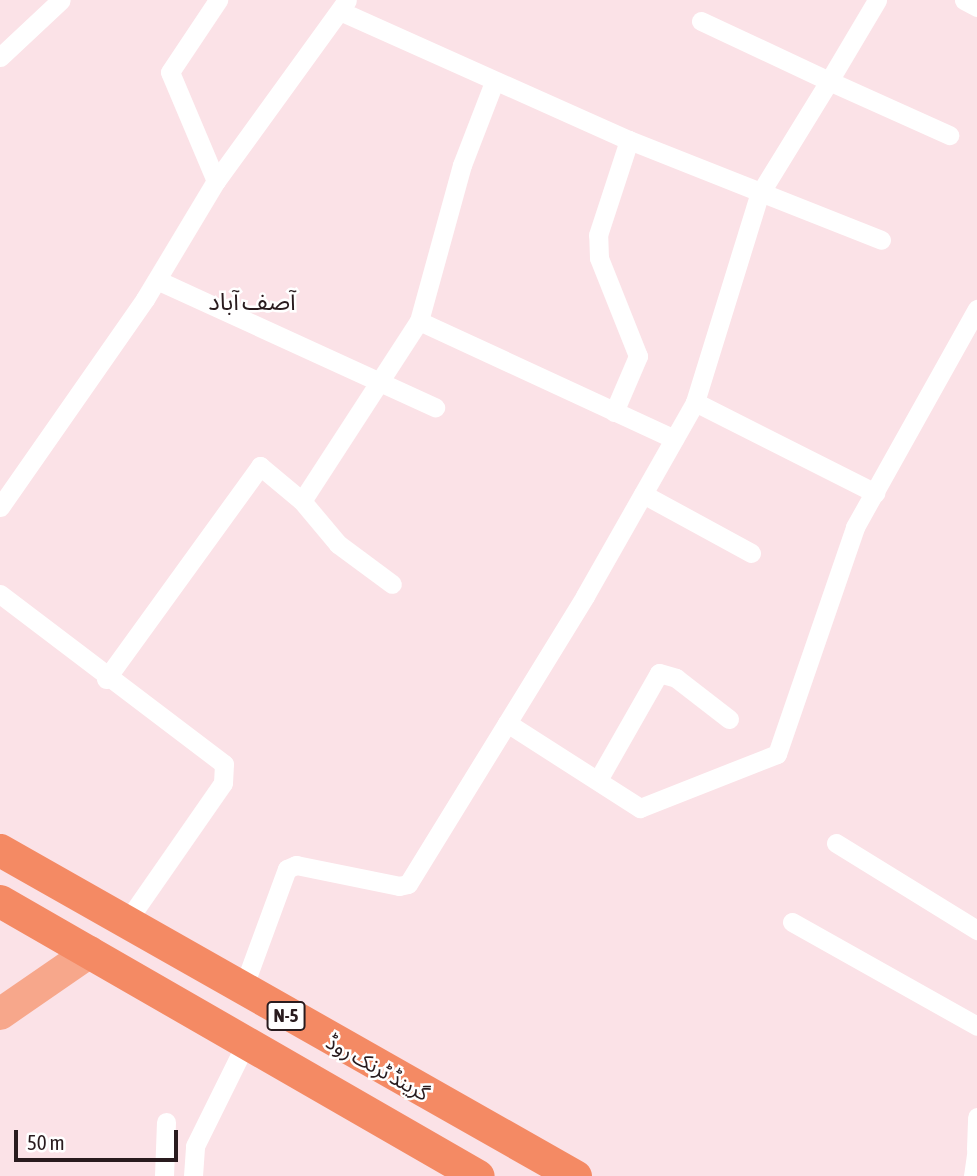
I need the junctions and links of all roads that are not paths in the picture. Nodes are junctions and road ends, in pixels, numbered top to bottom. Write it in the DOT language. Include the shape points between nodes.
graph roads {
  1 [pos="61,0"];
  2 [pos="218,0"];
  3 [pos="877,0"];
  4 [pos="964,0"];
  5 [pos="344,5"];
  6 [pos="977,7"];
  7 [pos="701,21"];
  8 [pos="0,57"];
  9 [pos="829,81"];
  10 [pos="494,82"];
  11 [pos="949,135"];
  12 [pos="629,140"];
  13 [pos="216,181"];
  14 [pos="759,195"];
  15 [pos="881,240"];
  16 [pos="157,280"];
  17 [pos="977,309"];
  18 [pos="419,321"];
  19 [pos="382,386"];
  20 [pos="695,402"];
  21 [pos="435,407"];
  22 [pos="614,412"];
  23 [pos="674,439"];
  24 [pos="875,493"];
  25 [pos="643,494"];
  26 [pos="302,501"];
  27 [pos="0,507"];
  28 [pos="751,553"];
  29 [pos="392,584"];
  30 [pos="0,594"];
  31 [pos="106,679"];
  32 [pos="729,719"];
  33 [pos="508,723"];
  34 [pos="598,780"];
  35 [pos="836,843"];
  36 [pos="0,850"];
  37 [pos="0,901"];
  38 [pos="792,922"];
  39 [pos="125,924"];
  40 [pos="977,930"];
  41 [pos="90,952"];
  42 [pos="242,991"];
  43 [pos="0,1014"];
  44 [pos="977,1027"];
  45 [pos="245,1045"];
  46 [pos="977,1117"];
  47 [pos="166,1122"];
  48 [pos="501,1135"];
  49 [pos="976,1149"];
  50 [pos="164,1176"];
  51 [pos="193,1176"];
  52 [pos="478,1176"];
  53 [pos="575,1176"];
  54 [pos="973,1176"];
  1 -- 8 [label="street"];
  2 -- 13 [label="street" via="170,72"];
  3 -- 9 [label="street"];
  4 -- 6 [label="street"];
  5 -- 10 [label="street"];
  5 -- 13 [label="street"];
  7 -- 9 [label="street"];
  9 -- 11 [label="street"];
  9 -- 14 [label="street"];
  10 -- 12 [label="street"];
  10 -- 18 [label="street" via="462,164"];
  12 -- 14 [label="street"];
  12 -- 22 [label="street" via="598,235 599,258 638,356"];
  13 -- 16 [label="street"];
  14 -- 15 [label="street"];
  14 -- 20 [label="street"];
  16 -- 19 [label="street"];
  16 -- 27 [label="street"];
  17 -- 24 [label="street"];
  18 -- 19 [label="street"];
  18 -- 22 [label="street"];
  19 -- 21 [label="street"];
  19 -- 26 [label="street"];
  20 -- 23 [label="street"];
  20 -- 24 [label="street"];
  22 -- 23 [label="street"];
  23 -- 25 [label="street"];
  24 -- 34 [label="street" via="855,527 777,754 640,808"];
  25 -- 28 [label="street"];
  25 -- 33 [label="street"];
  26 -- 29 [label="street" via="338,544"];
  26 -- 31 [label="street" via="260,466"];
  30 -- 31 [label="street"];
  31 -- 39 [label="street" via="226,770 223,783"];
  32 -- 34 [label="street" via="676,678 659,673"];
  33 -- 34 [label="street"];
  33 -- 42 [label="street" via="408,884 296,865 287,869"];
  35 -- 40 [label="street"];
  36 -- 39 [label="highway, گرینڈ ٹرنک روڈ / N-5"];
  37 -- 41 [label="highway, N-5"];
  38 -- 44 [label="street"];
  39 -- 42 [label="highway, گرینڈ ٹرنک روڈ / N-5"];
  41 -- 43 [label="main road"];
  41 -- 45 [label="highway, N-5"];
  42 -- 48 [label="highway, گرینڈ ٹرنک روڈ / N-5"];
  45 -- 51 [label="street" via="195,1146"];
  45 -- 52 [label="highway, N-5"];
  46 -- 49 [label="street"];
  47 -- 50 [label="street"];
  48 -- 52 [label="highway"];
  48 -- 53 [label="highway, گرینڈ ٹرنک روڈ / N-5"];
  49 -- 54 [label="street"];
}
